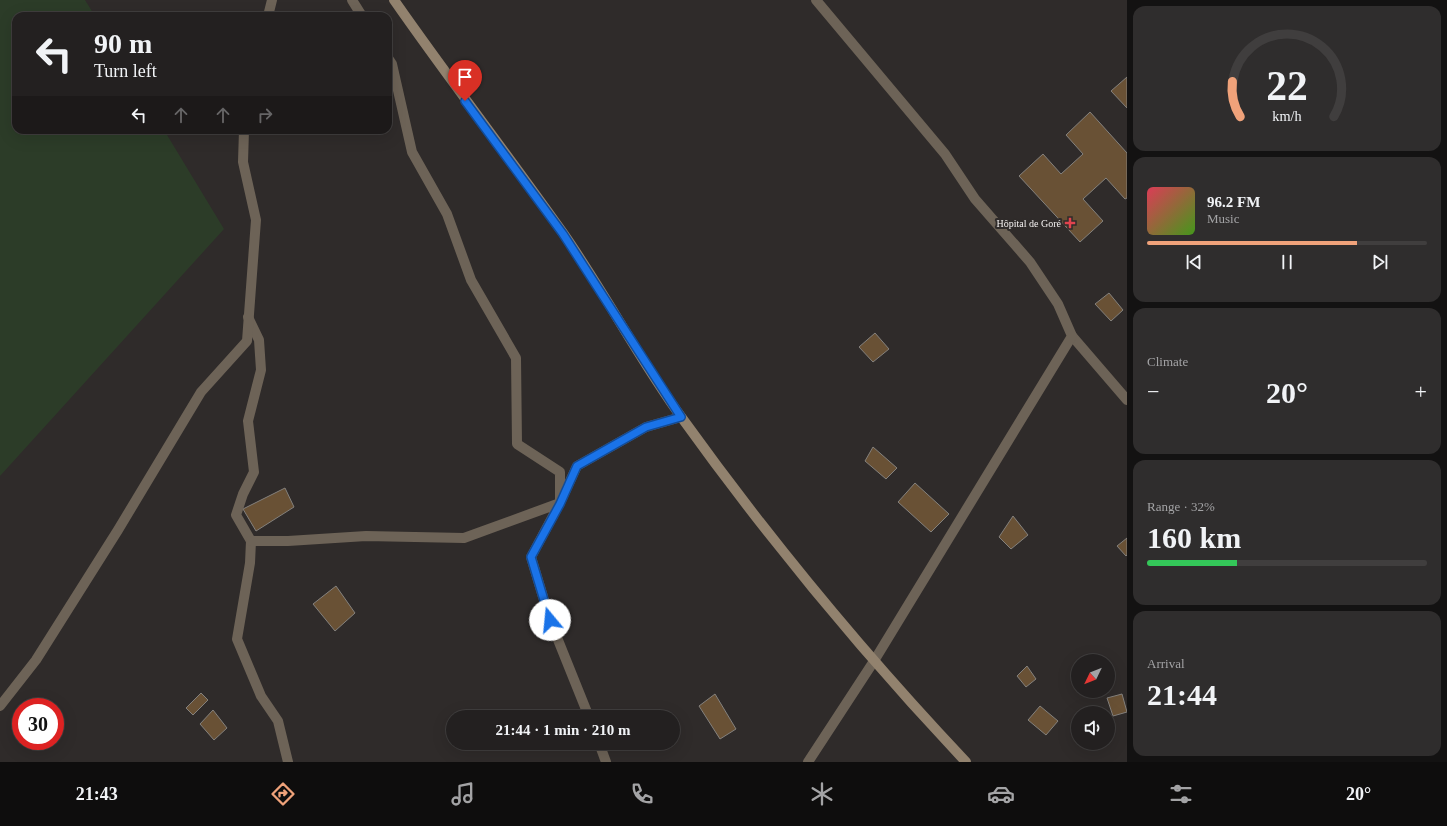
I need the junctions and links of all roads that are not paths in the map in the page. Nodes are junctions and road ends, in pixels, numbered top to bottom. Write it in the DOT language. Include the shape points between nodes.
graph roads {
  1 [pos="272,0"];
  2 [pos="352,0"];
  3 [pos="394,0"];
  4 [pos="816,0"];
  5 [pos="269,12"];
  6 [pos="360,12"];
  7 [pos="392,64"];
  8 [pos="244,134"];
  9 [pos="248,316"];
  10 [pos="1072,336"];
  11 [pos="1127,400"];
  12 [pos="681,417"];
  13 [pos="560,504"];
  14 [pos="251,541"];
  15 [pos="874,661"];
  16 [pos="0,706"];
  17 [pos="586,710"];
  18 [pos="602,750"];
  19 [pos="288,762"];
  20 [pos="606,762"];
  21 [pos="808,762"];
  22 [pos="966,762"];
  1 -- 5 [label="street"];
  2 -- 6 [label="street"];
  3 -- 12 [label="main road" via="563,234"];
  4 -- 10 [label="street" via="945,154 975,199 1030,262 1058,304"];
  7 -- 13 [label="street" via="412,152 447,214 471,280 516,358 517,444 560,472"];
  8 -- 9 [label="street" via="243,162 256,220"];
  9 -- 14 [label="street" via="259,340 261,370 248,421 254,472 236,515"];
  9 -- 16 [label="street" via="247,341 201,392 36,660"];
  10 -- 11 [label="street"];
  10 -- 15 [label="street"];
  12 -- 13 [label="street" via="646,427 577,466"];
  12 -- 15 [label="main road" via="770,535"];
  13 -- 14 [label="street" via="464,538 366,536"];
  13 -- 17 [label="street" via="531,557 550,620"];
  14 -- 19 [label="street" via="250,563 237,639 261,696 278,721"];
  15 -- 21 [label="street"];
  15 -- 22 [label="main road"];
  18 -- 20 [label="street"];
}
